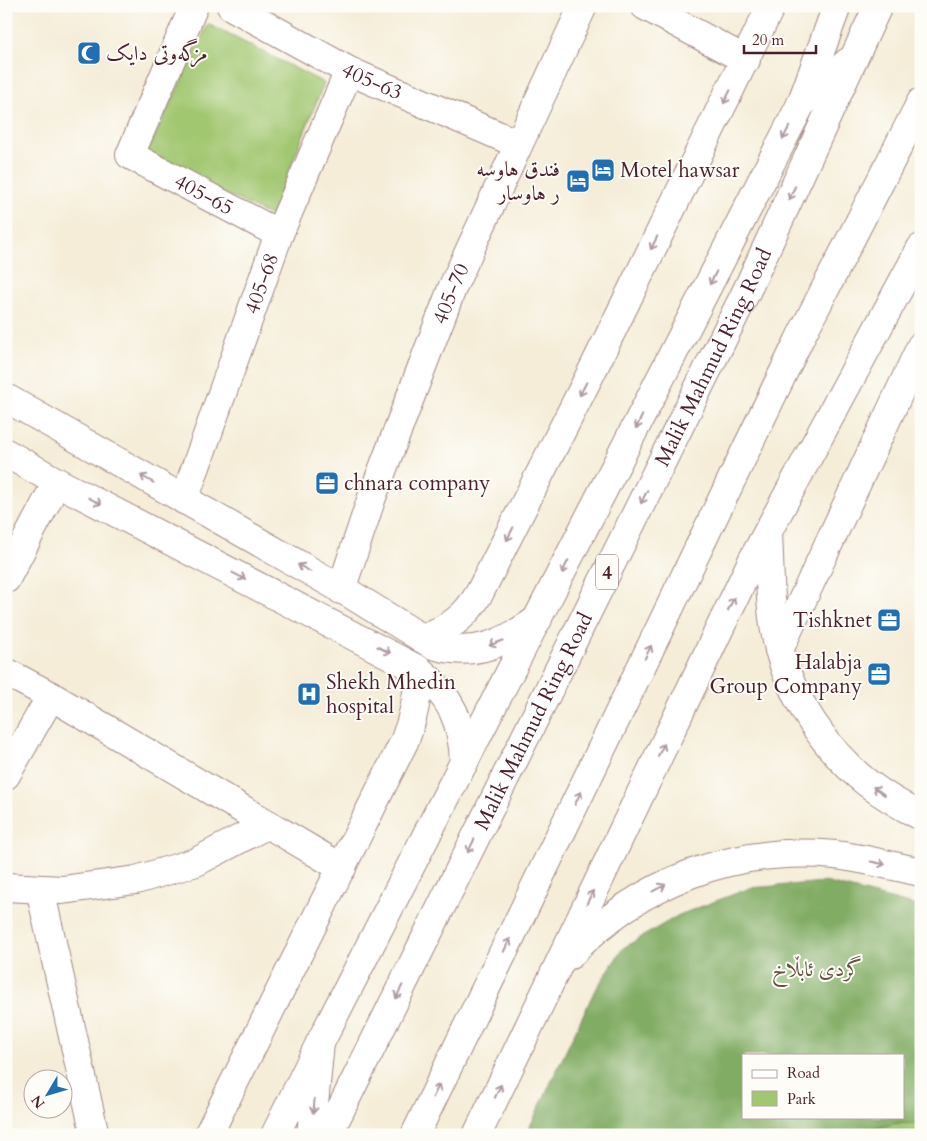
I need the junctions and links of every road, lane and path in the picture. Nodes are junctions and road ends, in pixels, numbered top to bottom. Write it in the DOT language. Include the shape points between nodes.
graph roads {
  1 [pos="194,6"];
  2 [pos="231,6"];
  3 [pos="583,6"];
  4 [pos="645,6"];
  5 [pos="771,6"];
  6 [pos="837,6"];
  7 [pos="878,6"];
  8 [pos="856,54"];
  9 [pos="746,60"];
  10 [pos="349,71"];
  11 [pos="921,102"];
  12 [pos="801,104"];
  13 [pos="518,144"];
  14 [pos="279,234"];
  15 [pos="921,248"];
  16 [pos="921,346"];
  17 [pos="6,398"];
  18 [pos="6,453"];
  19 [pos="57,482"];
  20 [pos="184,500"];
  21 [pos="768,532"];
  22 [pos="6,579"];
  23 [pos="341,590"];
  24 [pos="538,619"];
  25 [pos="420,638"];
  26 [pos="779,650"];
  27 [pos="419,670"];
  28 [pos="6,672"];
  29 [pos="51,696"];
  30 [pos="464,763"];
  31 [pos="6,775"];
  32 [pos="921,816"];
  33 [pos="268,824"];
  34 [pos="342,868"];
  35 [pos="921,872"];
  36 [pos="6,887"];
  37 [pos="40,889"];
  38 [pos="554,973"];
  39 [pos="320,1043"];
  40 [pos="95,1135"];
  41 [pos="208,1135"];
  42 [pos="275,1135"];
  43 [pos="311,1135"];
  44 [pos="328,1135"];
  45 [pos="415,1135"];
  46 [pos="477,1135"];
  1 -- 14 [label="main road, 405-65" via="130,155"];
  2 -- 10 [label="main road, 405-63"];
  3 -- 13 [label="main road, 405-70"];
  4 -- 9 [label="main road"];
  5 -- 9 [label="main road"];
  6 -- 12 [label="main road"];
  7 -- 8 [label="main road, Malik Mahmud Ring Road / 4"];
  8 -- 12 [label="main road"];
  8 -- 44 [label="main road, Malik Mahmud Ring Road / 4, one-way" via="747,290"];
  9 -- 25 [label="main road, one-way" via="480,592 466,614 456,622"];
  10 -- 13 [label="main road, 405-63"];
  10 -- 14 [label="main road, 405-68"];
  45 -- 11 [label="main road, one-way" via="800,338"];
  12 -- 24 [label="main road, one-way"];
  13 -- 23 [label="main road, 405-70" via="453,286 372,497"];
  14 -- 20 [label="main road, 405-68"];
  15 -- 21 [label="main road"];
  16 -- 26 [label="main road"];
  20 -- 17 [label="main road, one-way"];
  18 -- 19 [label="main road"];
  19 -- 22 [label="main road"];
  19 -- 27 [label="main road, one-way"];
  23 -- 20 [label="main road, one-way"];
  21 -- 26 [label="main road" via="774,624"];
  38 -- 21 [label="main road, one-way"];
  23 -- 25 [label="main road"];
  24 -- 25 [label="main road, one-way" via="509,638 476,650 447,649"];
  24 -- 30 [label="main road"];
  32 -- 26 [label="main road, one-way" via="864,781 835,752 810,719"];
  27 -- 30 [label="main road" via="445,695 454,711 460,728"];
  27 -- 34 [label="main road" via="412,725"];
  28 -- 29 [label="main road"];
  29 -- 31 [label="main road"];
  29 -- 33 [label="main road"];
  30 -- 39 [label="main road"];
  33 -- 34 [label="main road"];
  33 -- 37 [label="main road" via="196,862 136,880 62,890"];
  34 -- 41 [label="main road"];
  38 -- 35 [label="main road, one-way" via="590,934 632,902 679,877 730,861 782,854 836,855"];
  36 -- 37 [label="main road"];
  37 -- 40 [label="main road"];
  46 -- 38 [label="main road, one-way"];
  39 -- 42 [label="main road"];
  39 -- 43 [label="main road, one-way"];
}
